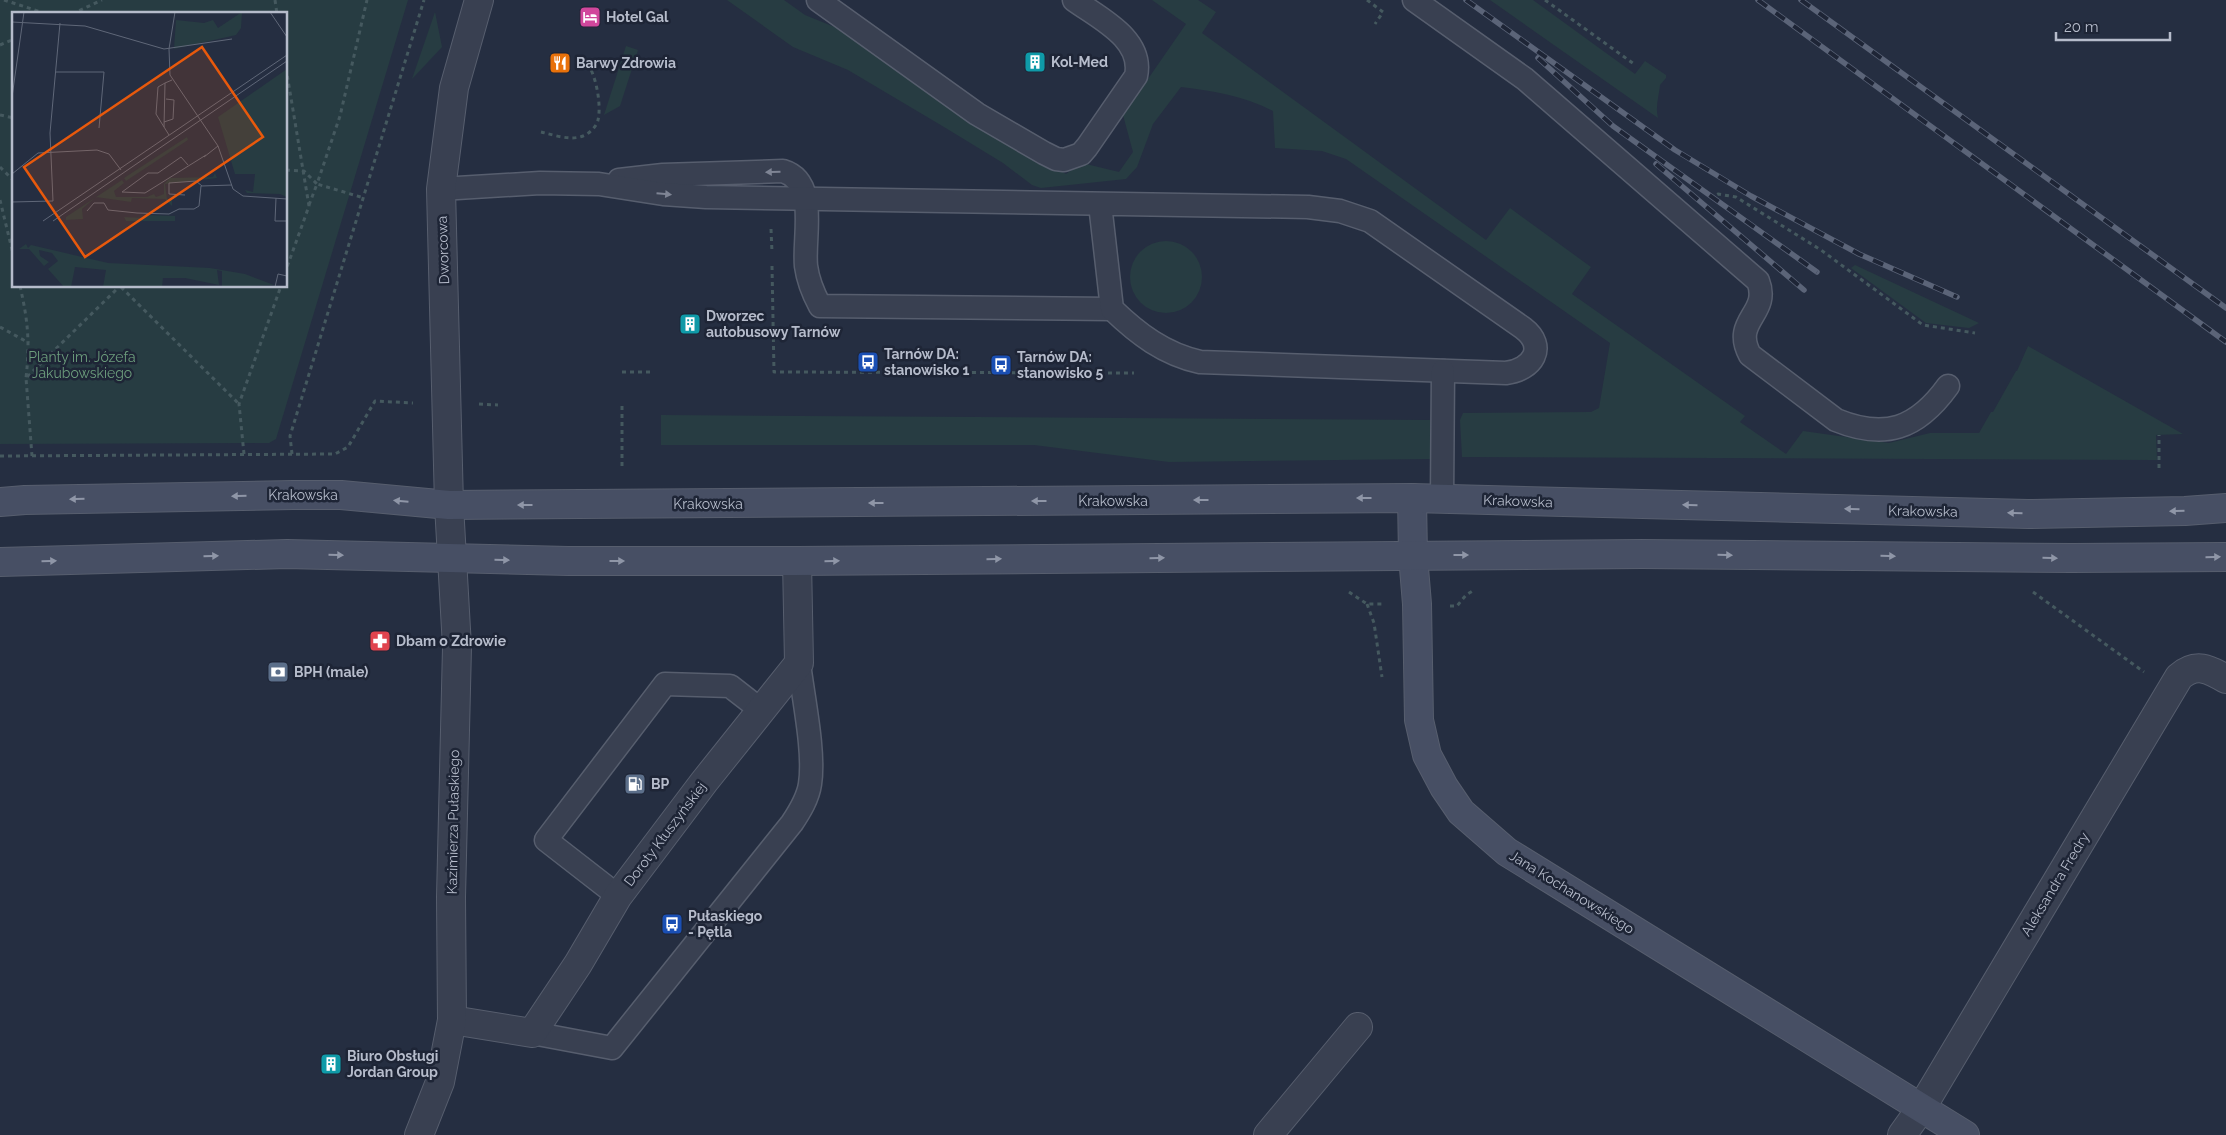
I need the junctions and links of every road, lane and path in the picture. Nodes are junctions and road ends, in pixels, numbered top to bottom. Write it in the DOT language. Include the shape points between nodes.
graph roads {
  1 [pos="4,0"];
  2 [pos="102,0"];
  3 [pos="367,0"];
  4 [pos="424,0"];
  5 [pos="479,0"];
  6 [pos="818,0"];
  7 [pos="1074,0"];
  8 [pos="1367,0"];
  9 [pos="1414,0"];
  10 [pos="1545,0"];
  11 [pos="41,12"];
  12 [pos="76,12"];
  13 [pos="1375,24"];
  14 [pos="12,40"];
  15 [pos="0,45"];
  16 [pos="580,56"];
  17 [pos="1634,64"];
  18 [pos="288,79"];
  19 [pos="541,132"];
  20 [pos="0,167"];
  21 [pos="288,170"];
  22 [pos="304,171"];
  23 [pos="12,179"];
  24 [pos="317,184"];
  25 [pos="441,188"];
  26 [pos="364,198"];
  27 [pos="806,198"];
  28 [pos="0,200"];
  29 [pos="1100,204"];
  30 [pos="309,206"];
  31 [pos="1689,221"];
  32 [pos="12,250"];
  33 [pos="288,264"];
  34 [pos="20,288"];
  35 [pos="118,288"];
  36 [pos="122,288"];
  37 [pos="280,288"];
  38 [pos="1112,309"];
  39 [pos="0,327"];
  40 [pos="1975,333"];
  41 [pos="30,344"];
  42 [pos="1443,371"];
  43 [pos="622,372"];
  44 [pos="650,372"];
  45 [pos="26,378"];
  46 [pos="1948,386"];
  47 [pos="402,402"];
  48 [pos="239,404"];
  49 [pos="622,406"];
  50 [pos="2159,435"];
  51 [pos="244,454"];
  52 [pos="292,454"];
  53 [pos="0,456"];
  54 [pos="32,456"];
  55 [pos="622,462"];
  56 [pos="2159,468"];
  57 [pos="1412,498"];
  58 [pos="1442,499"];
  59 [pos="0,502"];
  60 [pos="449,505"];
  61 [pos="2226,508"];
  62 [pos="1413,556"];
  63 [pos="2226,557"];
  64 [pos="453,559"];
  65 [pos="797,561"];
  66 [pos="0,562"];
  67 [pos="2031,591"];
  68 [pos="800,663"];
  69 [pos="2226,680"];
  70 [pos="2171,691"];
  71 [pos="761,710"];
  72 [pos="618,896"];
  73 [pos="452,1020"];
  74 [pos="1358,1028"];
  75 [pos="532,1033"];
  76 [pos="1922,1107"];
  77 [pos="419,1135"];
  78 [pos="1268,1135"];
  79 [pos="1902,1135"];
  80 [pos="1965,1135"];
  1 -- 11 [label="path"];
  2 -- 12 [label="path"];
  3 -- 24 [label="path" via="340,116"];
  4 -- 26 [label="path"];
  5 -- 25 [label="street, Dworcowa" via="454,88"];
  6 -- 7 [label="lane" via="977,114 1044,153 1064,160 1081,154 1087,147 1138,69 1126,39"];
  8 -- 13 [label="path" via="1383,12"];
  9 -- 31 [label="lane" via="1525,79"];
  10 -- 17 [label="path"];
  14 -- 15 [label="path"];
  16 -- 19 [label="path" via="591,67 597,91 598,122 583,136 572,138"];
  18 -- 22 [label="path"];
  20 -- 23 [label="path"];
  21 -- 22 [label="path"];
  22 -- 24 [label="path"];
  22 -- 30 [label="path"];
  24 -- 26 [label="path"];
  24 -- 30 [label="path"];
  25 -- 27 [label="lane" via="599,184 663,194"];
  25 -- 60 [label="street, Dworcowa"];
  26 -- 52 [label="path" via="290,436"];
  27 -- 29 [label="lane"];
  27 -- 38 [label="lane" via="806,265 810,287 820,306"];
  28 -- 32 [label="path"];
  29 -- 38 [label="lane"];
  29 -- 42 [label="lane" via="1308,207 1340,211 1370,221 1523,328 1533,336 1536,344 1535,354 1516,372"];
  30 -- 33 [label="path"];
  31 -- 40 [label="path" via="1712,196 1736,197 1821,250 1923,325"];
  31 -- 46 [label="lane" via="1758,281 1761,300 1745,330 1744,343 1750,355 1836,420 1875,431 1893,429 1923,413 1937,402"];
  34 -- 41 [label="path"];
  35 -- 45 [label="path"];
  36 -- 48 [label="path"];
  37 -- 48 [label="path"];
  38 -- 42 [label="lane" via="1146,340 1181,358 1200,362"];
  39 -- 41 [label="path"];
  41 -- 45 [label="path"];
  42 -- 58 [label="lane"];
  43 -- 44 [label="path"];
  45 -- 54 [label="path"];
  47 -- 52 [label="path" via="375,401 344,450 334,454"];
  48 -- 51 [label="path"];
  49 -- 55 [label="path"];
  50 -- 56 [label="path"];
  51 -- 52 [label="path"];
  51 -- 54 [label="path"];
  53 -- 54 [label="path"];
  57 -- 58 [label="street, Krakowska"];
  57 -- 60 [label="street, Krakowska, one-way"];
  57 -- 62 [label="street, Jana Kochanowskiego"];
  61 -- 58 [label="street, Krakowska, one-way" via="2028,514"];
  60 -- 59 [label="street, Krakowska, one-way" via="293,494"];
  60 -- 64 [label="street, Kazimierza Pułaskiego"];
  62 -- 63 [label="street, one-way"];
  65 -- 62 [label="street, one-way"];
  62 -- 76 [label="street, Jana Kochanowskiego" via="1419,720 1427,754 1461,812 1507,852"];
  64 -- 65 [label="street, one-way"];
  66 -- 64 [label="street, one-way" via="287,554"];
  64 -- 73 [label="street, Kazimierza Pułaskiego" via="457,647 451,897"];
  65 -- 68 [label="street"];
  67 -- 70 [label="path"];
  68 -- 71 [label="street, Doroty Kłuszyńskiej"];
  68 -- 75 [label="lane" via="812,766 803,806 792,823 612,1048"];
  69 -- 70 [label="street, Aleksandra Fredry" via="2211,670 2188,670 2179,677"];
  70 -- 76 [label="street, Aleksandra Fredry"];
  71 -- 72 [label="street, Doroty Kłuszyńskiej"];
  71 -- 72 [label="lane" via="730,686 665,684 546,840"];
  72 -- 75 [label="street, Doroty Kłuszyńskiej"];
  73 -- 75 [label="street"];
  73 -- 77 [label="street, Kazimierza Pułaskiego" via="440,1082"];
  74 -- 78 [label="street"];
  76 -- 79 [label="street, Aleksandra Fredry"];
  76 -- 80 [label="street, Jana Kochanowskiego"];
}
